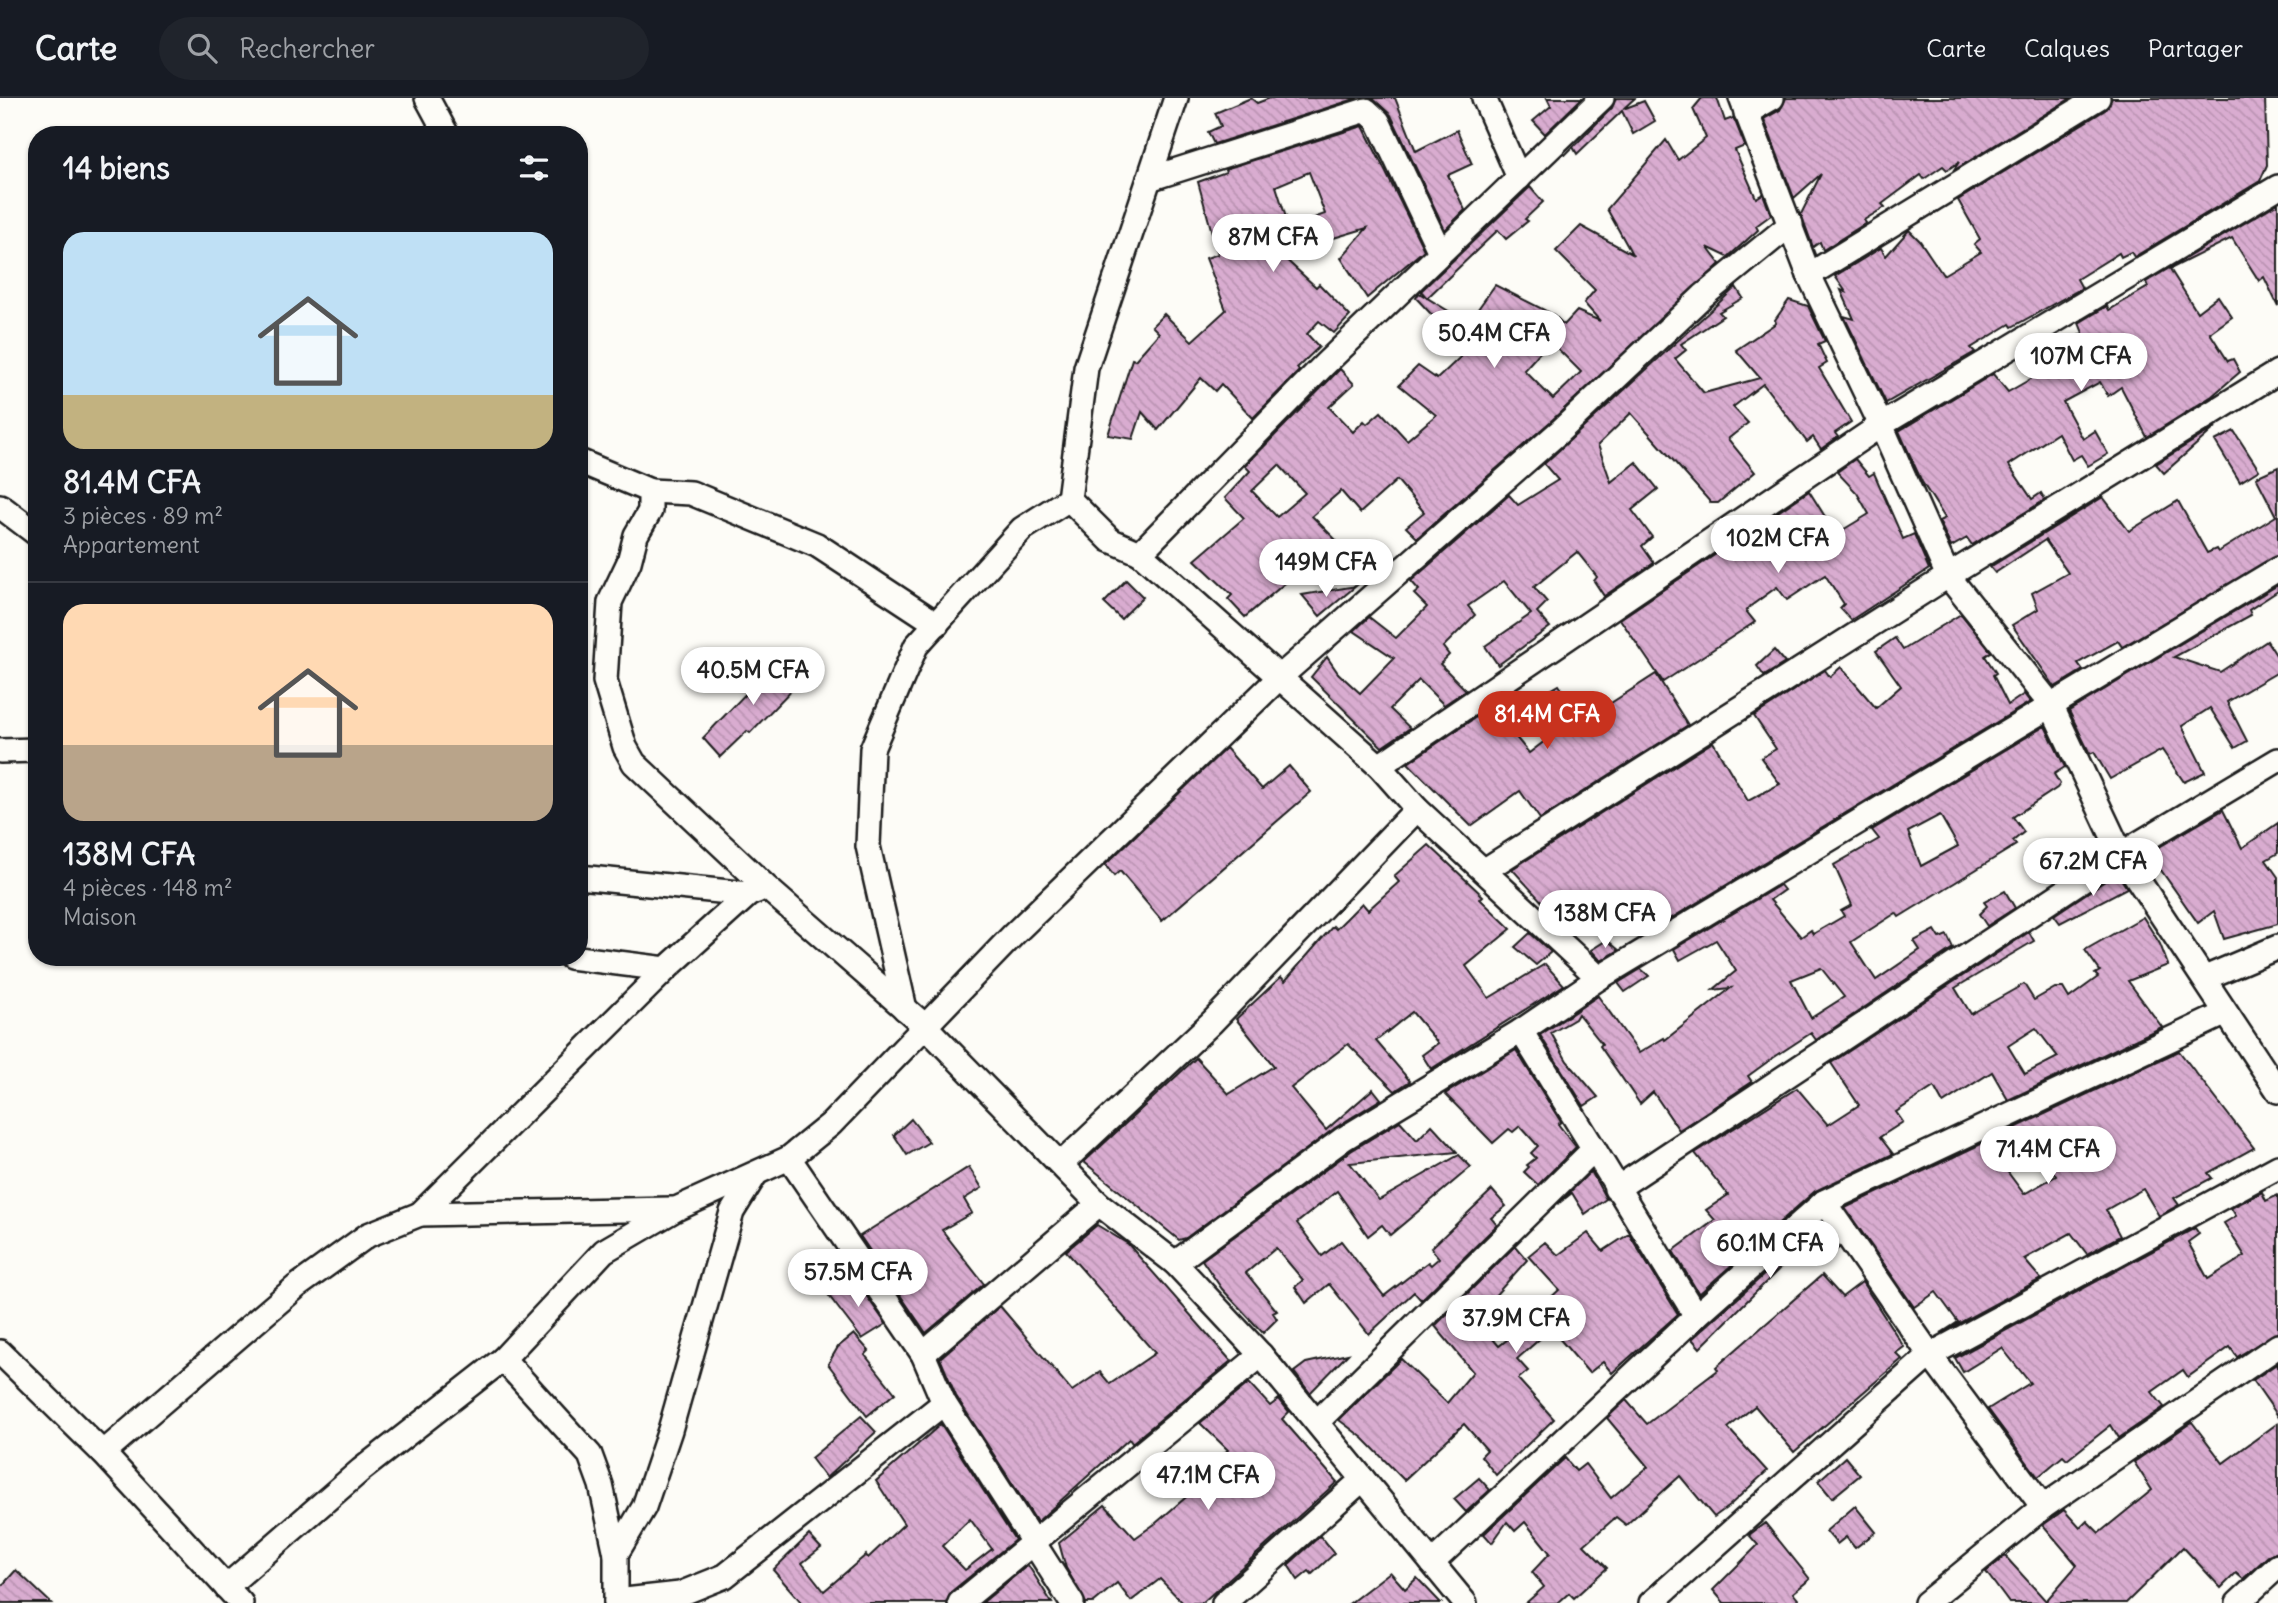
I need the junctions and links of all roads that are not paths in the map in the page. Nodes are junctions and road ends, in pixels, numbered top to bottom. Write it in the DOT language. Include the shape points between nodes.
graph roads {
  1 [pos="427,98"];
  2 [pos="1176,98"];
  3 [pos="1484,98"];
  4 [pos="1602,98"];
  5 [pos="1772,98"];
  6 [pos="2098,98"];
  7 [pos="1744,106"];
  8 [pos="442,126"];
  9 [pos="1518,178"];
  10 [pos="1149,179"];
  11 [pos="2278,187"];
  12 [pos="1791,224"];
  13 [pos="1440,252"];
  14 [pos="1809,275"];
  15 [pos="2278,372"];
  16 [pos="1881,425"];
  17 [pos="588,465"];
  18 [pos="650,491"];
  19 [pos="1069,499"];
  20 [pos="0,506"];
  21 [pos="28,527"];
  22 [pos="1140,553"];
  23 [pos="2278,569"];
  24 [pos="1948,576"];
  25 [pos="937,624"];
  26 [pos="1281,676"];
  27 [pos="2052,705"];
  28 [pos="28,750"];
  29 [pos="0,751"];
  30 [pos="2278,760"];
  31 [pos="1379,766"];
  32 [pos="1417,809"];
  33 [pos="2121,854"];
  34 [pos="1485,870"];
  35 [pos="588,878"];
  36 [pos="758,891"];
  37 [pos="2278,947"];
  38 [pos="588,959"];
  39 [pos="666,969"];
  40 [pos="1599,978"];
  41 [pos="2205,978"];
  42 [pos="905,1009"];
  43 [pos="2224,1014"];
  44 [pos="925,1026"];
  45 [pos="1521,1031"];
  46 [pos="2278,1091"];
  47 [pos="1594,1149"];
  48 [pos="789,1158"];
  49 [pos="1060,1164"];
  50 [pos="2278,1167"];
  51 [pos="755,1175"];
  52 [pos="1616,1189"];
  53 [pos="1824,1202"];
  54 [pos="1099,1203"];
  55 [pos="676,1209"];
  56 [pos="420,1214"];
  57 [pos="1175,1263"];
  58 [pos="1696,1316"];
  59 [pos="2278,1346"];
  60 [pos="0,1352"];
  61 [pos="923,1354"];
  62 [pos="1261,1355"];
  63 [pos="1930,1355"];
  64 [pos="503,1359"];
  65 [pos="944,1403"];
  66 [pos="1317,1423"];
  67 [pos="103,1453"];
  68 [pos="1363,1479"];
  69 [pos="2043,1507"];
  70 [pos="1032,1544"];
  71 [pos="616,1554"];
  72 [pos="1432,1563"];
  73 [pos="2278,1566"];
  74 [pos="234,1595"];
  75 [pos="2247,1600"];
  76 [pos="617,1602"];
  77 [pos="960,1603"];
  78 [pos="1072,1603"];
  79 [pos="1224,1603"];
  80 [pos="1465,1603"];
  81 [pos="1651,1603"];
  82 [pos="1926,1603"];
  1 -- 8 [label="street"];
  2 -- 10 [label="street"];
  3 -- 9 [label="street"];
  4 -- 9 [label="street"];
  5 -- 7 [label="street"];
  6 -- 14 [label="street"];
  7 -- 12 [label="street"];
  9 -- 13 [label="street"];
  10 -- 13 [label="street" via="1366,110 1378,121"];
  10 -- 19 [label="street" via="1086,368"];
  11 -- 16 [label="street"];
  12 -- 14 [label="street"];
  12 -- 26 [label="street" via="1703,296 1559,432"];
  13 -- 22 [label="street"];
  14 -- 16 [label="street"];
  15 -- 24 [label="street"];
  16 -- 24 [label="street"];
  16 -- 31 [label="street"];
  17 -- 18 [label="street"];
  18 -- 25 [label="street" via="691,493 817,545"];
  18 -- 36 [label="street" via="650,511 610,602 605,681 634,763"];
  19 -- 22 [label="street" via="1110,540"];
  19 -- 25 [label="street" via="1022,529"];
  20 -- 21 [label="street"];
  22 -- 26 [label="street"];
  23 -- 27 [label="street"];
  24 -- 27 [label="street"];
  24 -- 34 [label="street"];
  25 -- 42 [label="street" via="916,646 872,749 868,846"];
  26 -- 31 [label="street"];
  26 -- 44 [label="street" via="1013,934"];
  27 -- 33 [label="street"];
  27 -- 40 [label="street"];
  28 -- 29 [label="street"];
  30 -- 33 [label="street"];
  31 -- 32 [label="street"];
  32 -- 34 [label="street"];
  32 -- 49 [label="street" via="1212,1022"];
  33 -- 41 [label="street"];
  33 -- 52 [label="street"];
  34 -- 40 [label="street"];
  35 -- 36 [label="street"];
  36 -- 39 [label="street"];
  36 -- 42 [label="street"];
  37 -- 41 [label="street"];
  38 -- 39 [label="street"];
  39 -- 56 [label="street"];
  40 -- 45 [label="street"];
  41 -- 43 [label="street"];
  42 -- 44 [label="street"];
  43 -- 46 [label="street"];
  43 -- 53 [label="street"];
  44 -- 48 [label="street" via="831,1124"];
  44 -- 49 [label="street"];
  45 -- 47 [label="street"];
  45 -- 57 [label="street" via="1343,1139"];
  47 -- 52 [label="street"];
  47 -- 66 [label="street"];
  48 -- 51 [label="street"];
  48 -- 61 [label="street"];
  49 -- 54 [label="street"];
  50 -- 63 [label="street"];
  51 -- 55 [label="street"];
  51 -- 71 [label="street" via="732,1212 644,1507"];
  52 -- 58 [label="street"];
  53 -- 58 [label="street"];
  53 -- 63 [label="street"];
  54 -- 57 [label="street"];
  54 -- 61 [label="street"];
  55 -- 56 [label="street"];
  55 -- 64 [label="street" via="604,1251"];
  56 -- 67 [label="street" via="369,1235 296,1287"];
  57 -- 62 [label="street"];
  58 -- 72 [label="street"];
  59 -- 69 [label="street"];
  60 -- 67 [label="street"];
  61 -- 65 [label="street"];
  62 -- 66 [label="street"];
  62 -- 70 [label="street"];
  63 -- 69 [label="street"];
  63 -- 81 [label="street"];
  64 -- 71 [label="street" via="590,1455"];
  64 -- 74 [label="street" via="361,1470"];
  65 -- 70 [label="street"];
  65 -- 76 [label="street" via="724,1576 680,1594"];
  66 -- 68 [label="street"];
  67 -- 74 [label="street"];
  68 -- 72 [label="street"];
  68 -- 79 [label="street"];
  69 -- 82 [label="street"];
  70 -- 77 [label="street"];
  70 -- 78 [label="street"];
  71 -- 76 [label="street"];
  72 -- 80 [label="street"];
  73 -- 75 [label="street"];
}
